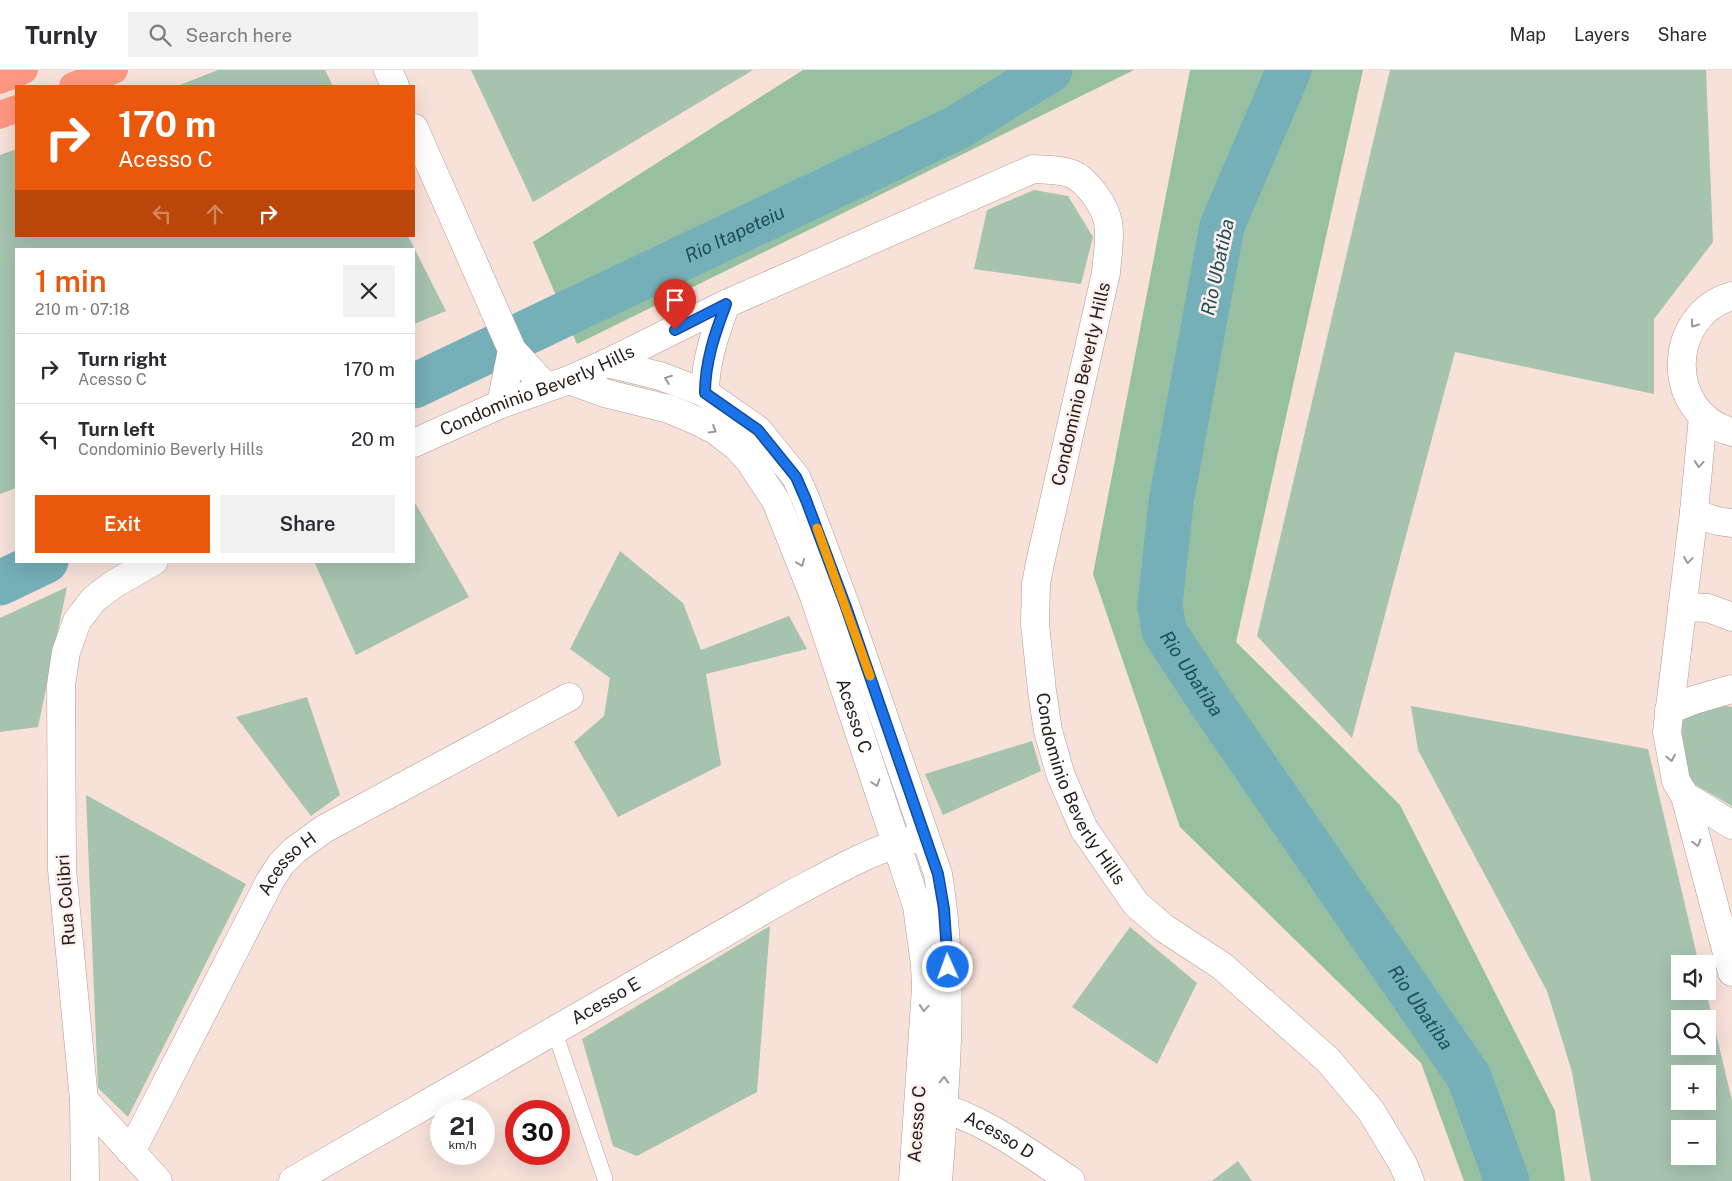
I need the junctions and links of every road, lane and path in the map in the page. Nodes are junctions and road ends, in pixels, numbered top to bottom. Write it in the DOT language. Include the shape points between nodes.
graph roads {
  1 [pos="24,70"];
  2 [pos="114,70"];
  3 [pos="388,70"];
  4 [pos="0,80"];
  5 [pos="76,85"];
  6 [pos="395,85"];
  7 [pos="15,109"];
  8 [pos="0,115"];
  9 [pos="415,130"];
  10 [pos="1732,296"];
  11 [pos="726,304"];
  12 [pos="511,347"];
  13 [pos="607,363"];
  14 [pos="557,383"];
  15 [pos="705,393"];
  16 [pos="501,404"];
  17 [pos="1703,416"];
  18 [pos="1732,432"];
  19 [pos="415,444"];
  20 [pos="1694,512"];
  21 [pos="1732,523"];
  22 [pos="151,563"];
  23 [pos="1682,607"];
  24 [pos="1732,617"];
  25 [pos="1732,689"];
  26 [pos="569,697"];
  27 [pos="1669,710"];
  28 [pos="1685,796"];
  29 [pos="1732,825"];
  30 [pos="925,837"];
  31 [pos="896,843"];
  32 [pos="1732,905"];
  33 [pos="1728,960"];
  34 [pos="554,1030"];
  35 [pos="84,1100"];
  36 [pos="931,1105"];
  37 [pos="131,1152"];
  38 [pos="605,1179"];
  39 [pos="85,1181"];
  40 [pos="158,1181"];
  41 [pos="293,1181"];
  42 [pos="913,1181"];
  43 [pos="938,1181"];
  44 [pos="1071,1181"];
  45 [pos="1410,1181"];
  1 -- 4 [label="highway"];
  2 -- 5 [label="highway"];
  3 -- 6 [label="street"];
  7 -- 8 [label="highway"];
  9 -- 12 [label="street"];
  10 -- 17 [label="street, one-way" via="1722,298 1703,312 1689,330 1681,352 1681,376 1689,398"];
  11 -- 13 [label="street, Condominio Beverly Hills"];
  11 -- 15 [label="street" via="710,352"];
  11 -- 45 [label="street, Condominio Beverly Hills" via="1033,168 1074,175 1094,191 1108,221 1106,273 1036,584 1035,624 1042,691 1048,731 1061,776 1084,829 1136,904 1164,928 1222,966 1328,1060 1371,1111"];
  12 -- 14 [label="street"];
  12 -- 16 [label="street"];
  13 -- 14 [label="street, Condominio Beverly Hills"];
  15 -- 13 [label="street, Acesso C, one-way" via="660,376"];
  14 -- 16 [label="street, Condominio Beverly Hills"];
  14 -- 31 [label="street, Acesso C, one-way" via="668,409 694,419 737,447 756,469 776,501 814,596"];
  15 -- 30 [label="street, Acesso C" via="758,430 796,477 846,607"];
  16 -- 19 [label="street, Condominio Beverly Hills"];
  17 -- 18 [label="street"];
  17 -- 20 [label="street, one-way"];
  20 -- 21 [label="street" via="1706,519"];
  20 -- 23 [label="street, one-way"];
  22 -- 35 [label="street, Rua Colibri" via="94,599 77,621 66,652 60,684 62,869"];
  23 -- 24 [label="street" via="1708,608"];
  23 -- 27 [label="street"];
  25 -- 27 [label="street"];
  26 -- 37 [label="street, Acesso H" via="324,829 281,864"];
  27 -- 28 [label="street, one-way" via="1667,732 1671,759 1676,781"];
  28 -- 29 [label="street"];
  28 -- 33 [label="street, one-way"];
  30 -- 31 [label="street, Acesso E"];
  36 -- 30 [label="street, Acesso C, one-way" via="948,985 944,909 938,874"];
  31 -- 34 [label="street, Acesso E" via="788,896"];
  31 -- 36 [label="street, Acesso C, one-way" via="917,906 925,965 921,1041"];
  32 -- 33 [label="street"];
  34 -- 38 [label="lane"];
  34 -- 41 [label="street, Acesso E"];
  35 -- 37 [label="street"];
  35 -- 39 [label="street, Rua Colibri"];
  36 -- 42 [label="street, Acesso C"];
  36 -- 43 [label="street, Acesso C"];
  36 -- 44 [label="street, Acesso D" via="997,1132"];
  37 -- 40 [label="street"];
}
